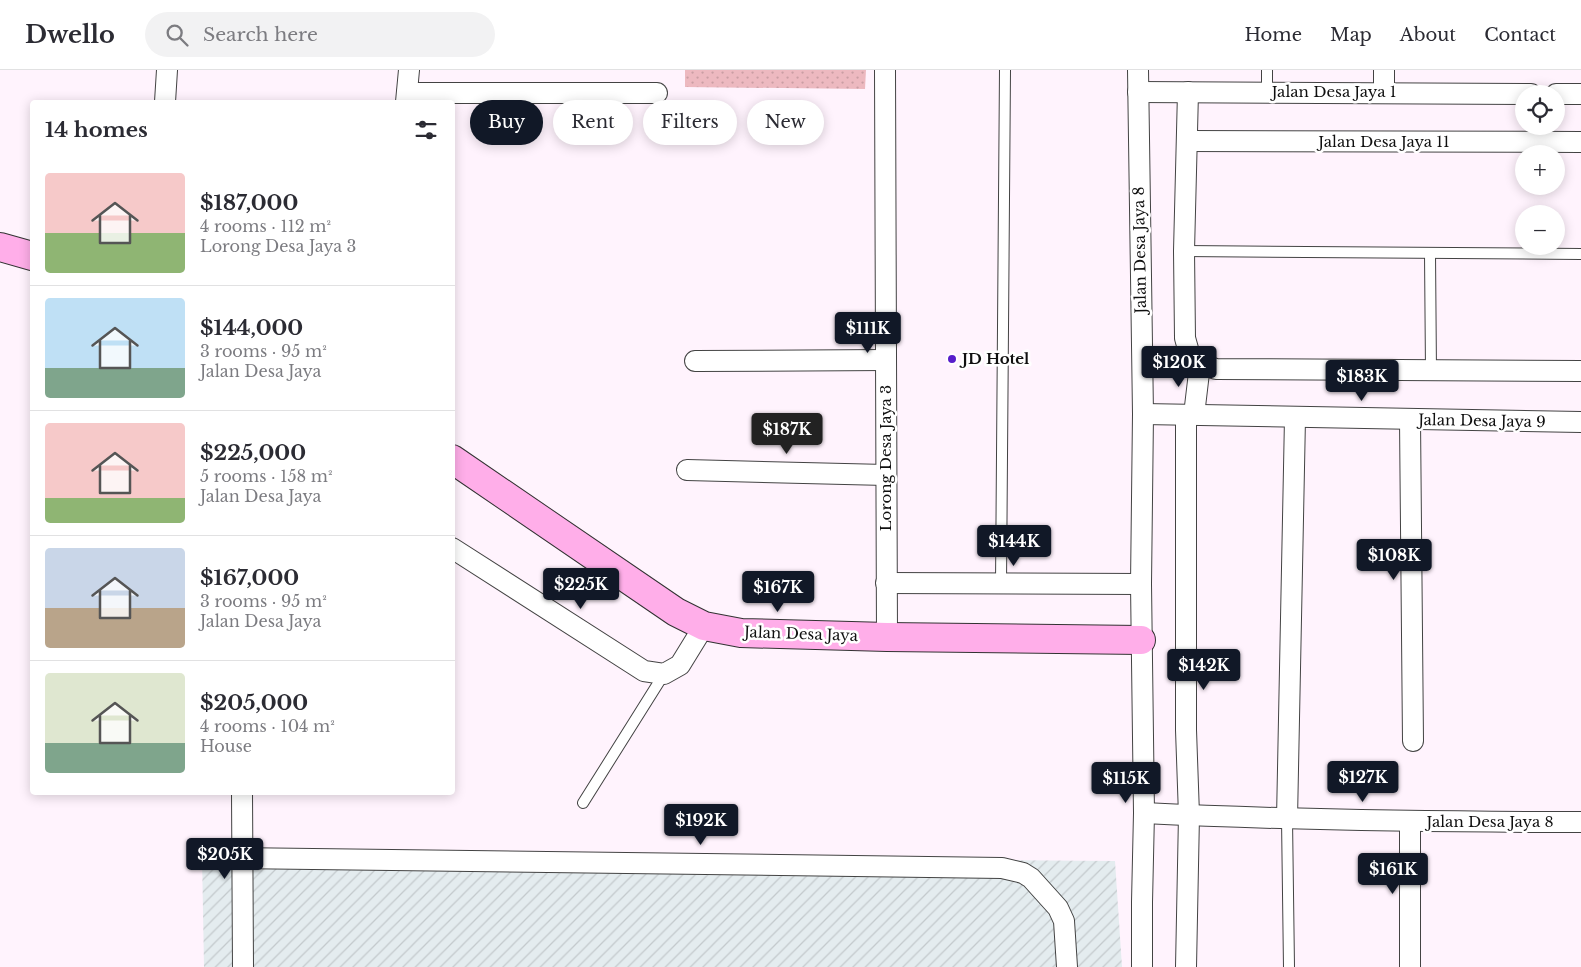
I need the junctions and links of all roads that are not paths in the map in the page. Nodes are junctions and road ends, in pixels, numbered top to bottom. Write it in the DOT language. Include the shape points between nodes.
graph roads {
  1 [pos="167,70"];
  2 [pos="409,70"];
  3 [pos="885,70"];
  4 [pos="1005,70"];
  5 [pos="1138,70"];
  6 [pos="1267,70"];
  7 [pos="1384,70"];
  8 [pos="1138,92"];
  9 [pos="1188,92"];
  10 [pos="1267,92"];
  11 [pos="1384,92"];
  12 [pos="657,93"];
  13 [pos="1515,94"];
  14 [pos="1565,94"];
  15 [pos="1581,94"];
  16 [pos="407,98"];
  17 [pos="165,100"];
  18 [pos="1187,141"];
  19 [pos="1581,142"];
  20 [pos="0,247"];
  21 [pos="1184,251"];
  22 [pos="1430,254"];
  23 [pos="1581,254"];
  24 [pos="30,255"];
  25 [pos="886,360"];
  26 [pos="695,361"];
  27 [pos="1200,364"];
  28 [pos="1431,371"];
  29 [pos="1581,371"];
  30 [pos="1143,414"];
  31 [pos="1190,415"];
  32 [pos="1295,418"];
  33 [pos="1410,420"];
  34 [pos="1581,422"];
  35 [pos="455,461"];
  36 [pos="687,470"];
  37 [pos="886,474"];
  38 [pos="455,550"];
  39 [pos="886,582"];
  40 [pos="1000,584"];
  41 [pos="1141,584"];
  42 [pos="704,626"];
  43 [pos="887,637"];
  44 [pos="1141,640"];
  45 [pos="664,674"];
  46 [pos="1413,741"];
  47 [pos="242,795"];
  48 [pos="583,803"];
  49 [pos="1144,813"];
  50 [pos="1189,815"];
  51 [pos="1288,819"];
  52 [pos="1410,822"];
  53 [pos="1581,822"];
  54 [pos="242,858"];
  55 [pos="243,967"];
  56 [pos="1067,967"];
  57 [pos="1142,967"];
  58 [pos="1186,967"];
  59 [pos="1289,967"];
  60 [pos="1410,967"];
  1 -- 17 [label="street"];
  2 -- 16 [label="street"];
  3 -- 25 [label="street, Lorong Desa Jaya 3"];
  4 -- 40 [label="lane"];
  5 -- 8 [label="street, Jalan Desa Jaya 8"];
  6 -- 10 [label="lane"];
  7 -- 11 [label="street"];
  8 -- 9 [label="street, Jalan Desa Jaya 1"];
  8 -- 30 [label="street, Jalan Desa Jaya 8"];
  9 -- 10 [label="street, Jalan Desa Jaya 1"];
  9 -- 18 [label="street"];
  10 -- 11 [label="street, Jalan Desa Jaya 1"];
  11 -- 13 [label="street, Jalan Desa Jaya 1"];
  12 -- 16 [label="street"];
  14 -- 15 [label="street"];
  18 -- 19 [label="street, Jalan Desa Jaya 11"];
  18 -- 21 [label="street"];
  20 -- 24 [label="street"];
  21 -- 22 [label="lane"];
  21 -- 27 [label="street" via="1185,338 1190,356"];
  22 -- 23 [label="lane"];
  22 -- 28 [label="lane"];
  25 -- 26 [label="street"];
  25 -- 37 [label="street, Lorong Desa Jaya 3"];
  27 -- 28 [label="street" via="1216,369"];
  27 -- 31 [label="street"];
  28 -- 29 [label="street"];
  30 -- 31 [label="street, Jalan Desa Jaya 9"];
  30 -- 41 [label="street, Jalan Desa Jaya 8"];
  31 -- 32 [label="street, Jalan Desa Jaya 9"];
  31 -- 50 [label="street" via="1186,721"];
  32 -- 33 [label="street, Jalan Desa Jaya 9"];
  32 -- 51 [label="street"];
  33 -- 34 [label="street, Jalan Desa Jaya 9"];
  33 -- 46 [label="street"];
  35 -- 42 [label="street, Jalan Desa Jaya" via="676,612"];
  36 -- 37 [label="street"];
  37 -- 39 [label="street, Lorong Desa Jaya 3"];
  38 -- 45 [label="street" via="644,671"];
  39 -- 40 [label="street"];
  39 -- 43 [label="street, Lorong Desa Jaya 3"];
  40 -- 41 [label="street"];
  41 -- 44 [label="street, Jalan Desa Jaya 8"];
  42 -- 43 [label="street, Jalan Desa Jaya" via="741,633"];
  42 -- 45 [label="street" via="680,665"];
  43 -- 44 [label="street, Jalan Desa Jaya"];
  44 -- 49 [label="street, Jalan Desa Jaya 8"];
  45 -- 48 [label="lane"];
  47 -- 54 [label="street"];
  49 -- 50 [label="street, Jalan Desa Jaya 8"];
  49 -- 57 [label="street, Jalan Desa Jaya 8"];
  50 -- 51 [label="street, Jalan Desa Jaya 8"];
  50 -- 58 [label="street"];
  51 -- 52 [label="street, Jalan Desa Jaya 8"];
  51 -- 59 [label="lane"];
  52 -- 53 [label="street, Jalan Desa Jaya 8"];
  52 -- 60 [label="street"];
  54 -- 55 [label="street"];
  54 -- 56 [label="street" via="1002,868 1031,878 1058,908 1064,921"];
}
